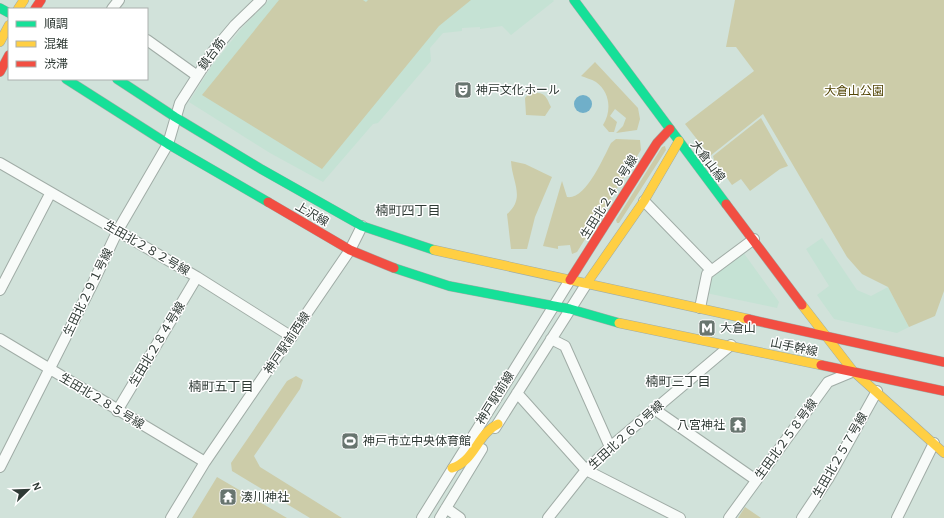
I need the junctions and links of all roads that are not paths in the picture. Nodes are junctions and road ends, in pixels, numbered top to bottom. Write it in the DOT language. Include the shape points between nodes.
graph roads {
  1 [pos="261,0"];
  2 [pos="574,0"];
  3 [pos="8,28"];
  4 [pos="3,40"];
  5 [pos="148,41"];
  6 [pos="8,57"];
  7 [pos="0,72"];
  8 [pos="196,75"];
  9 [pos="68,80"];
  10 [pos="119,80"];
  11 [pos="175,117"];
  12 [pos="670,129"];
  13 [pos="678,141"];
  14 [pos="168,144"];
  15 [pos="0,163"];
  16 [pos="50,194"];
  17 [pos="644,201"];
  18 [pos="362,226"];
  19 [pos="118,230"];
  20 [pos="754,239"];
  21 [pos="350,250"];
  22 [pos="711,270"];
  23 [pos="197,277"];
  24 [pos="570,280"];
  25 [pos="587,283"];
  26 [pos="0,290"];
  27 [pos="552,306"];
  28 [pos="700,308"];
  29 [pos="570,309"];
  30 [pos="824,336"];
  31 [pos="292,337"];
  32 [pos="551,339"];
  33 [pos="0,340"];
  34 [pos="731,345"];
  35 [pos="944,362"];
  36 [pos="48,370"];
  37 [pos="853,371"];
  38 [pos="877,390"];
  39 [pos="944,391"];
  40 [pos="517,392"];
  41 [pos="654,409"];
  42 [pos="117,411"];
  43 [pos="498,424"];
  44 [pos="934,443"];
  45 [pos="610,447"];
  46 [pos="944,453"];
  47 [pos="205,462"];
  48 [pos="0,467"];
  49 [pos="452,468"];
  50 [pos="586,470"];
  51 [pos="756,480"];
  52 [pos="446,508"];
  53 [pos="552,517"];
  54 [pos="676,517"];
  55 [pos="171,518"];
  56 [pos="422,518"];
  57 [pos="440,518"];
  58 [pos="460,518"];
  59 [pos="729,518"];
  60 [pos="802,518"];
  61 [pos="897,518"];
  1 -- 8 [label="street, 鎮台筋" via="235,25"];
  2 -- 12 [label="main road, 大倉山線"];
  3 -- 4 [label="main road"];
  5 -- 8 [label="street"];
  6 -- 7 [label="main road"];
  8 -- 11 [label="street, 鎮台筋"];
  9 -- 14 [label="main road, 上沢線"];
  10 -- 11 [label="main road, 上沢線"];
  11 -- 14 [label="street, 生田北２９１号線"];
  11 -- 18 [label="main road, 上沢線"];
  12 -- 13 [label="main road, 大倉山線"];
  12 -- 24 [label="main road, 生田北２４８号線" via="657,143"];
  13 -- 17 [label="main road"];
  13 -- 20 [label="main road, 大倉山線"];
  14 -- 19 [label="street, 生田北２９１号線"];
  14 -- 21 [label="main road, 上沢線"];
  15 -- 16 [label="street, 生田北２８２号線"];
  16 -- 19 [label="street, 生田北２８２号線"];
  16 -- 26 [label="street"];
  17 -- 22 [label="street"];
  17 -- 25 [label="main road"];
  18 -- 21 [label="street, 神戸駅前西線"];
  18 -- 24 [label="main road, 上沢線" via="429,249"];
  19 -- 23 [label="street, 生田北２８２号線"];
  19 -- 36 [label="street, 生田北２９１号線"];
  20 -- 22 [label="street"];
  20 -- 30 [label="main road, 大倉山線"];
  21 -- 27 [label="main road, 上沢線" via="386,266 449,286"];
  21 -- 31 [label="street, 神戸駅前西線"];
  22 -- 28 [label="street" via="706,274"];
  23 -- 31 [label="street, 生田北２８２号線"];
  23 -- 42 [label="street, 生田北２８４号線"];
  24 -- 25 [label="main road, 山手幹線"];
  24 -- 27 [label="street, 神戸駅前線"];
  25 -- 28 [label="main road, 山手幹線"];
  25 -- 29 [label="street, 神戸駅前線"];
  27 -- 29 [label="main road, 上沢線"];
  27 -- 49 [label="street, 神戸駅前線"];
  28 -- 30 [label="main road, 山手幹線"];
  29 -- 32 [label="street, 神戸駅前線"];
  29 -- 34 [label="main road, 山手幹線" via="611,321"];
  30 -- 35 [label="main road, 山手幹線"];
  30 -- 37 [label="main road, 大倉山線"];
  31 -- 47 [label="street, 神戸駅前西線"];
  32 -- 40 [label="street, 神戸駅前線"];
  32 -- 45 [label="street" via="565,346"];
  33 -- 36 [label="street, 生田北２８５号線"];
  34 -- 37 [label="main road, 山手幹線"];
  34 -- 41 [label="street, 生田北２６０号線"];
  36 -- 42 [label="street, 生田北２８５号線"];
  36 -- 48 [label="street, 生田北２９１号線"];
  37 -- 38 [label="main road"];
  37 -- 39 [label="main road, 山手幹線"];
  37 -- 51 [label="street, 生田北２５８号線" via="828,382"];
  38 -- 44 [label="main road"];
  38 -- 60 [label="street, 生田北２５７号線" via="828,479"];
  40 -- 43 [label="street, 神戸駅前線"];
  40 -- 50 [label="street"];
  41 -- 45 [label="street, 生田北２６０号線"];
  41 -- 51 [label="street"];
  42 -- 47 [label="street, 生田北２８５号線"];
  43 -- 49 [label="main road" via="487,431 465,463"];
  43 -- 52 [label="street, 神戸駅前線"];
  44 -- 46 [label="main road"];
  44 -- 61 [label="street"];
  45 -- 50 [label="street, 生田北２６０号線"];
  47 -- 55 [label="street, 神戸駅前西線"];
  49 -- 56 [label="street, 神戸駅前線"];
  50 -- 53 [label="street, 生田北２６０号線"];
  50 -- 54 [label="street"];
  51 -- 59 [label="street, 生田北２５８号線"];
  52 -- 57 [label="street, 神戸駅前線"];
  52 -- 58 [label="street"];
}
